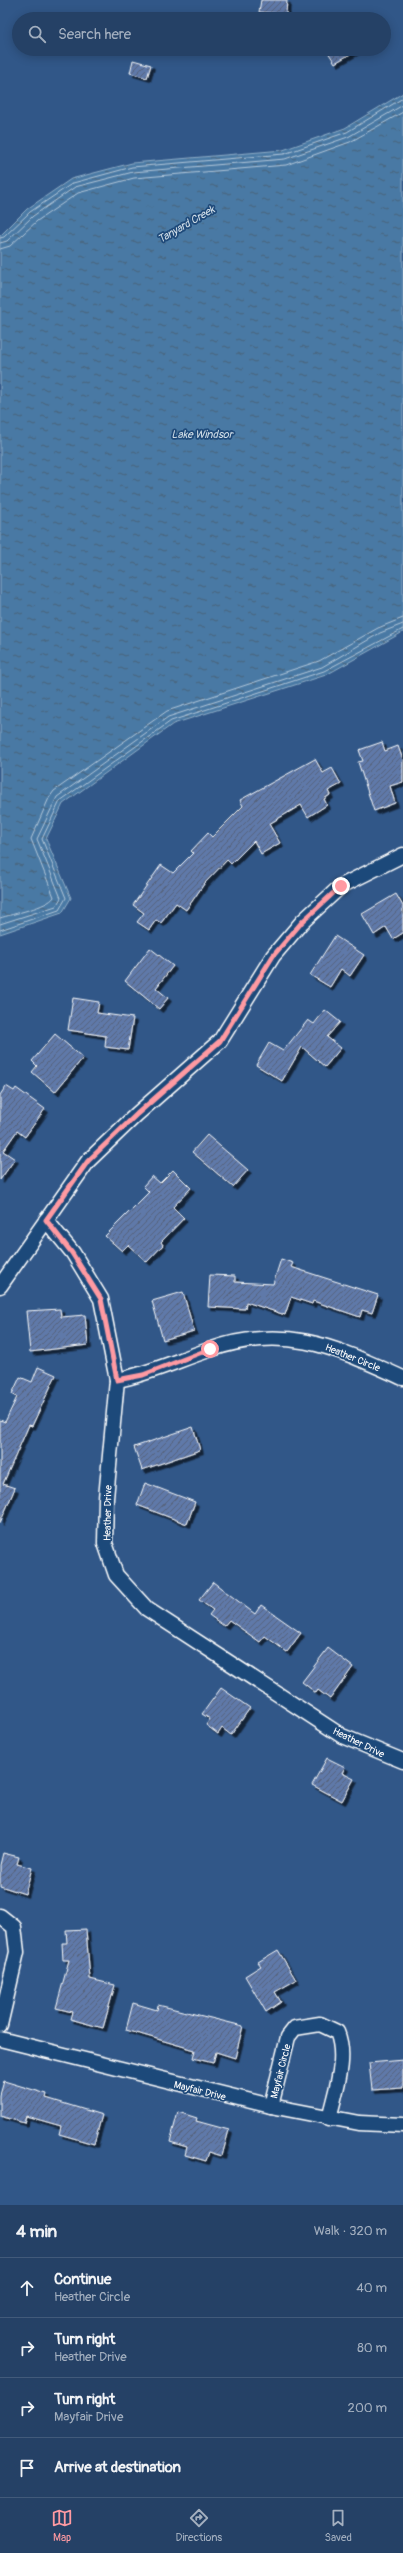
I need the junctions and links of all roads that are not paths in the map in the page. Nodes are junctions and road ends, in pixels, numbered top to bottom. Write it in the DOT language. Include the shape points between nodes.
graph roads {
  1 [pos="403,856"];
  2 [pos="46,1220"];
  3 [pos="0,1286"];
  4 [pos="403,1378"];
  5 [pos="117,1380"];
  6 [pos="403,1761"];
  7 [pos="0,1916"];
  8 [pos="0,2025"];
  9 [pos="0,2039"];
  10 [pos="271,2106"];
  11 [pos="329,2119"];
  12 [pos="403,2125"];
  1 -- 2 [label="street" via="341,886 302,922 273,956 220,1041 88,1161"];
  2 -- 3 [label="street"];
  2 -- 5 [label="street, Heather Drive" via="72,1253 101,1299"];
  4 -- 5 [label="street, Heather Circle" via="345,1352 303,1339 256,1338 210,1349 143,1375"];
  5 -- 6 [label="street, Heather Drive" via="106,1498 106,1543 116,1575 147,1609 342,1736"];
  7 -- 8 [label="street" via="14,1927 17,1952"];
  9 -- 10 [label="street, Mayfair Drive"];
  10 -- 11 [label="street, Mayfair Drive"];
  10 -- 11 [label="street, Mayfair Circle" via="288,2037 295,2028 320,2024 337,2032 341,2043 342,2055"];
  11 -- 12 [label="street, Mayfair Drive"];
}
